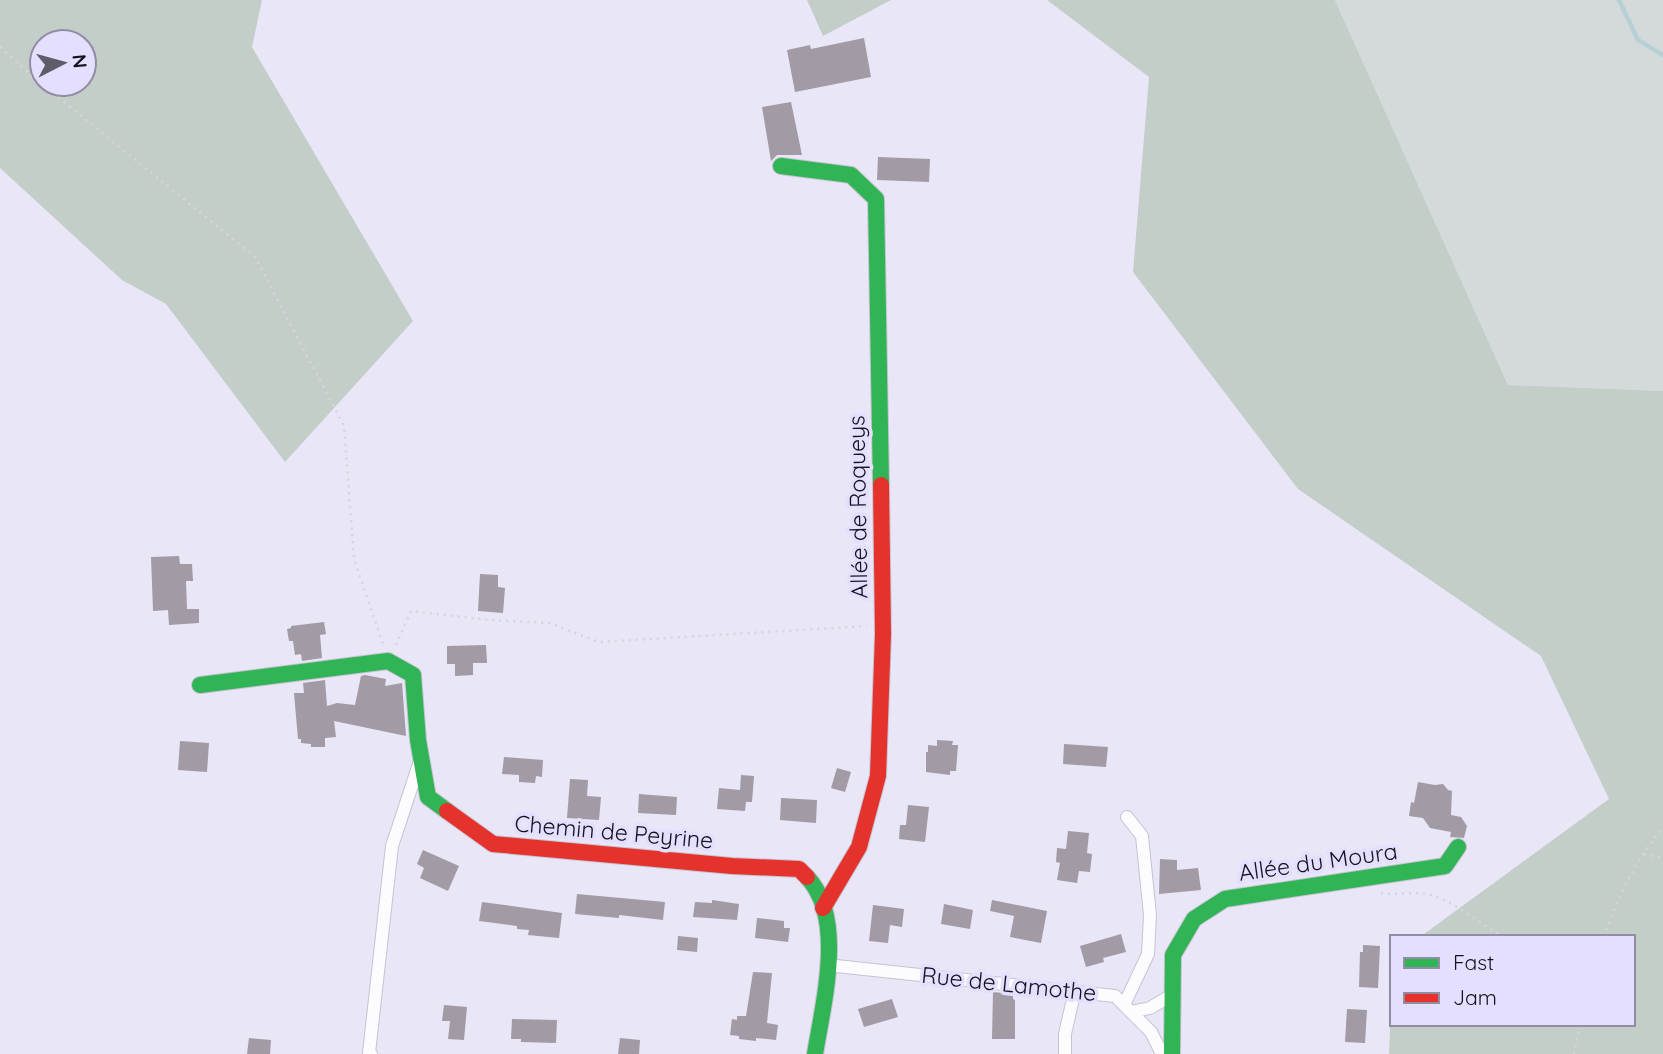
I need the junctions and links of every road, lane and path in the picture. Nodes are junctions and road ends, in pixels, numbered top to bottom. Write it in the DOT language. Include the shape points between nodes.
graph roads {
  1 [pos="1638,0"];
  2 [pos="0,47"];
  3 [pos="1663,48"];
  4 [pos="781,166"];
  5 [pos="883,634"];
  6 [pos="388,661"];
  7 [pos="200,685"];
  8 [pos="421,756"];
  9 [pos="1127,817"];
  10 [pos="1663,828"];
  11 [pos="1458,847"];
  12 [pos="1644,853"];
  13 [pos="1663,858"];
  14 [pos="1364,878"];
  15 [pos="823,908"];
  16 [pos="1501,935"];
  17 [pos="1605,935"];
  18 [pos="827,965"];
  19 [pos="1075,990"];
  20 [pos="1172,995"];
  21 [pos="1128,1009"];
  22 [pos="1580,1026"];
  23 [pos="371,1054"];
  24 [pos="815,1054"];
  25 [pos="1065,1054"];
  26 [pos="1162,1054"];
  27 [pos="1172,1054"];
  28 [pos="1574,1054"];
  1 -- 3 [label="path" via="1641,38"];
  2 -- 6 [label="path" via="255,257 344,426 354,559"];
  4 -- 5 [label="street, Allée de Roqueys" via="851,175 876,199"];
  5 -- 6 [label="path" via="868,626 599,642 550,623 411,611"];
  5 -- 15 [label="street, Allée de Roqueys" via="878,776 859,847"];
  6 -- 7 [label="street"];
  6 -- 8 [label="street, Chemin de Peyrine" via="413,675"];
  8 -- 15 [label="street, Chemin de Peyrine" via="428,797 493,844 799,869 817,889"];
  8 -- 23 [label="street" via="391,846"];
  9 -- 21 [label="street" via="1142,836 1150,915 1148,954"];
  10 -- 12 [label="path"];
  11 -- 14 [label="street, Allée du Moura" via="1444,866"];
  12 -- 13 [label="path"];
  12 -- 17 [label="path" via="1615,903"];
  14 -- 16 [label="path" via="1375,893 1417,892 1440,897"];
  14 -- 20 [label="street, Allée du Moura" via="1225,899 1194,919 1173,955"];
  15 -- 18 [label="street" via="829,926"];
  18 -- 19 [label="street, Rue de Lamothe"];
  18 -- 24 [label="street"];
  19 -- 21 [label="street, Rue de Lamothe" via="1115,996"];
  19 -- 25 [label="street"];
  20 -- 21 [label="street" via="1150,1008"];
  20 -- 27 [label="street, Allée du Moura"];
  21 -- 26 [label="street, Rue de Lamothe" via="1151,1032"];
  22 -- 28 [label="path"];
}
